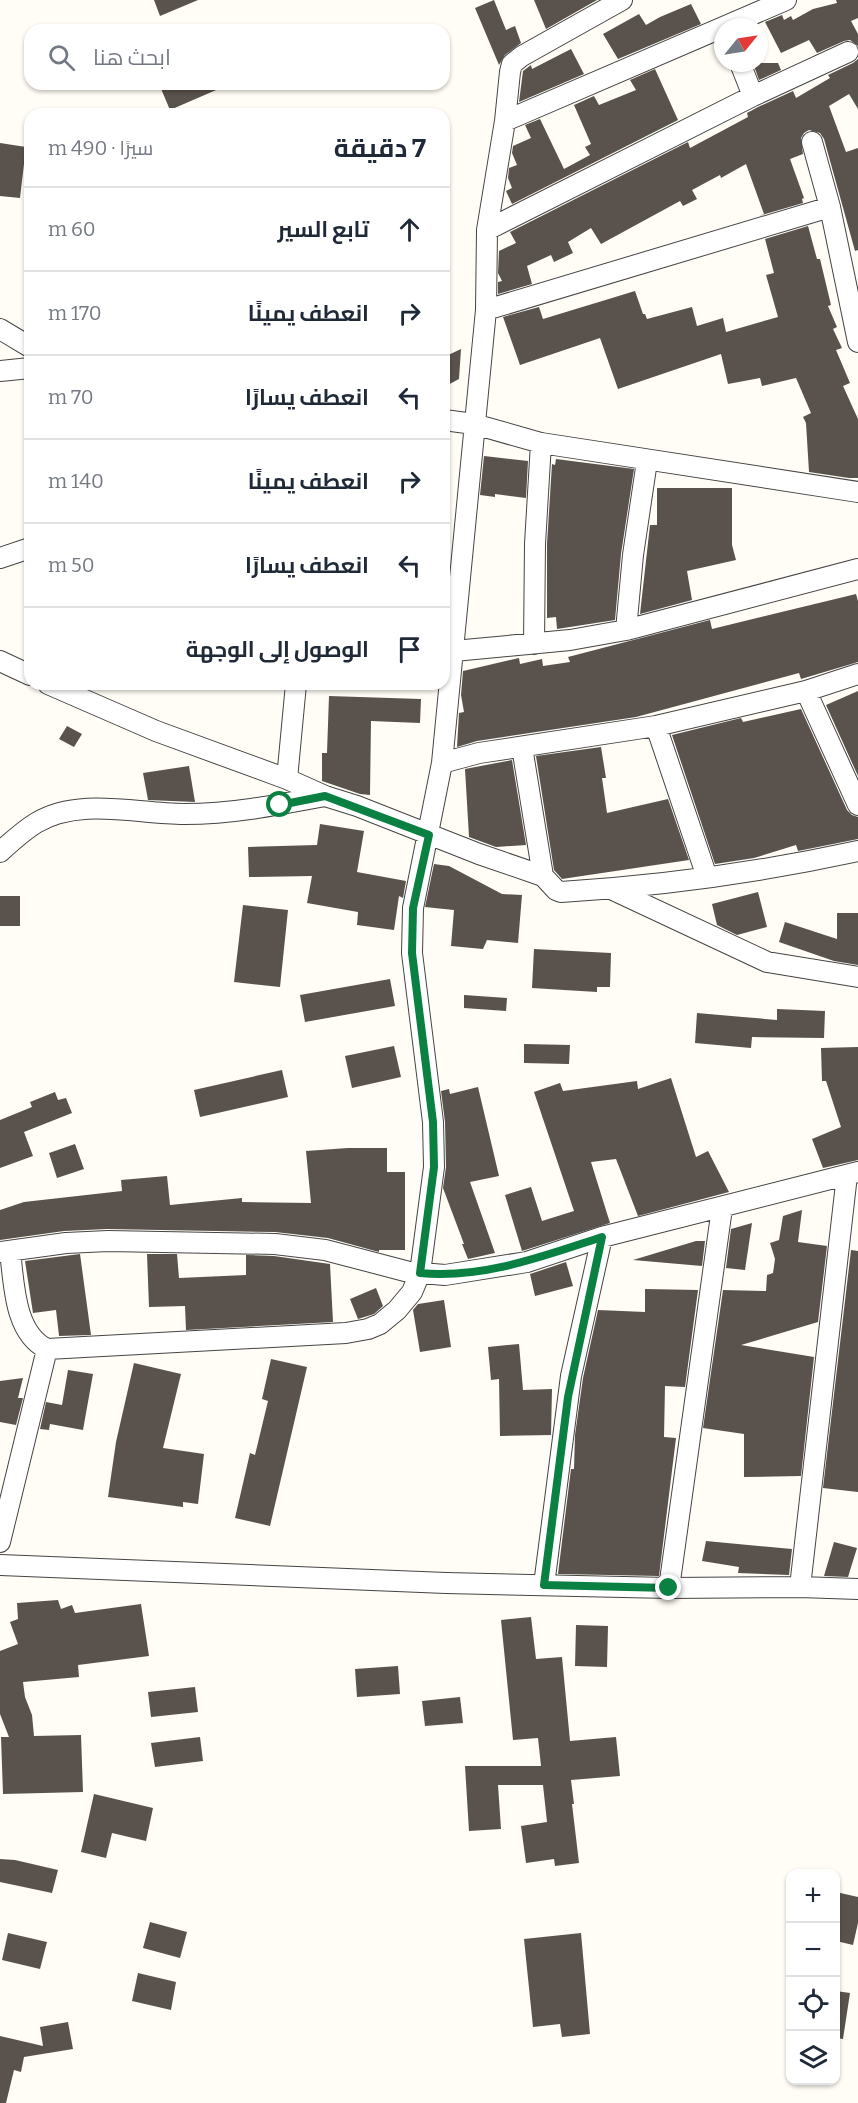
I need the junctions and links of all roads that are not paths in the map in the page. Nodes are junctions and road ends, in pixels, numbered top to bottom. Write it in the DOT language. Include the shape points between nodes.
graph roads {
  1 [pos="622,0"];
  2 [pos="786,0"];
  3 [pos="744,18"];
  4 [pos="714,31"];
  5 [pos="848,52"];
  6 [pos="744,72"];
  7 [pos="753,96"];
  8 [pos="504,121"];
  9 [pos="812,142"];
  10 [pos="830,207"];
  11 [pos="487,230"];
  12 [pos="486,310"];
  13 [pos="0,329"];
  14 [pos="858,342"];
  15 [pos="24,343"];
  16 [pos="24,369"];
  17 [pos="0,371"];
  18 [pos="450,421"];
  19 [pos="474,424"];
  20 [pos="541,443"];
  21 [pos="647,461"];
  22 [pos="858,492"];
  23 [pos="24,542"];
  24 [pos="0,544"];
  25 [pos="24,550"];
  26 [pos="0,558"];
  27 [pos="858,569"];
  28 [pos="626,630"];
  29 [pos="534,644"];
  30 [pos="454,651"];
  31 [pos="0,661"];
  32 [pos="24,672"];
  33 [pos="858,674"];
  34 [pos="450,688"];
  35 [pos="62,690"];
  36 [pos="295,690"];
  37 [pos="450,690"];
  38 [pos="806,691"];
  39 [pos="656,726"];
  40 [pos="522,747"];
  41 [pos="442,763"];
  42 [pos="287,779"];
  43 [pos="325,796"];
  44 [pos="858,805"];
  45 [pos="429,835"];
  46 [pos="858,851"];
  47 [pos="0,852"];
  48 [pos="543,876"];
  49 [pos="707,877"];
  50 [pos="610,889"];
  51 [pos="858,976"];
  52 [pos="852,1174"];
  53 [pos="722,1208"];
  54 [pos="602,1237"];
  55 [pos="5,1252"];
  56 [pos="420,1273"];
  57 [pos="46,1349"];
  58 [pos="0,1542"];
  59 [pos="0,1565"];
  60 [pos="544,1585"];
  61 [pos="800,1587"];
  62 [pos="669,1588"];
  63 [pos="858,1589"];
  1 -- 8 [label="street" via="516,60 510,72"];
  2 -- 3 [label="street"];
  4 -- 8 [label="street"];
  5 -- 7 [label="street"];
  6 -- 7 [label="street"];
  7 -- 11 [label="street"];
  8 -- 11 [label="street"];
  9 -- 10 [label="street"];
  10 -- 12 [label="street"];
  10 -- 14 [label="street"];
  11 -- 12 [label="street"];
  12 -- 19 [label="street"];
  13 -- 15 [label="street"];
  16 -- 17 [label="street"];
  18 -- 19 [label="street"];
  19 -- 20 [label="street"];
  19 -- 30 [label="street"];
  20 -- 21 [label="street"];
  20 -- 29 [label="street"];
  21 -- 22 [label="street"];
  21 -- 28 [label="street"];
  23 -- 24 [label="street"];
  25 -- 26 [label="street"];
  27 -- 28 [label="street"];
  28 -- 29 [label="street"];
  29 -- 30 [label="street"];
  30 -- 34 [label="street"];
  31 -- 32 [label="street"];
  33 -- 38 [label="street"];
  35 -- 42 [label="street" via="156,731"];
  36 -- 42 [label="street"];
  37 -- 41 [label="street"];
  38 -- 39 [label="street"];
  38 -- 44 [label="street"];
  39 -- 40 [label="street"];
  39 -- 49 [label="street"];
  40 -- 41 [label="street"];
  40 -- 48 [label="street"];
  41 -- 45 [label="street"];
  42 -- 43 [label="street"];
  43 -- 45 [label="street"];
  43 -- 47 [label="street" via="230,812 183,814 90,808 36,823"];
  45 -- 48 [label="street"];
  45 -- 56 [label="street" via="413,908 412,953 433,1122 434,1167"];
  46 -- 49 [label="street"];
  48 -- 50 [label="street" via="561,892"];
  49 -- 50 [label="street"];
  50 -- 51 [label="street" via="767,962"];
  52 -- 53 [label="street"];
  52 -- 61 [label="street"];
  53 -- 54 [label="street"];
  53 -- 62 [label="street"];
  54 -- 56 [label="street" via="527,1262 445,1275"];
  54 -- 60 [label="street" via="568,1397"];
  55 -- 56 [label="street" via="108,1241 275,1244 326,1250"];
  55 -- 57 [label="street" via="24,1326 37,1344"];
  56 -- 57 [label="street" via="412,1292 397,1310 368,1329"];
  57 -- 58 [label="street"];
  59 -- 60 [label="street"];
  60 -- 62 [label="street"];
  61 -- 62 [label="street"];
  61 -- 63 [label="street"];
}
